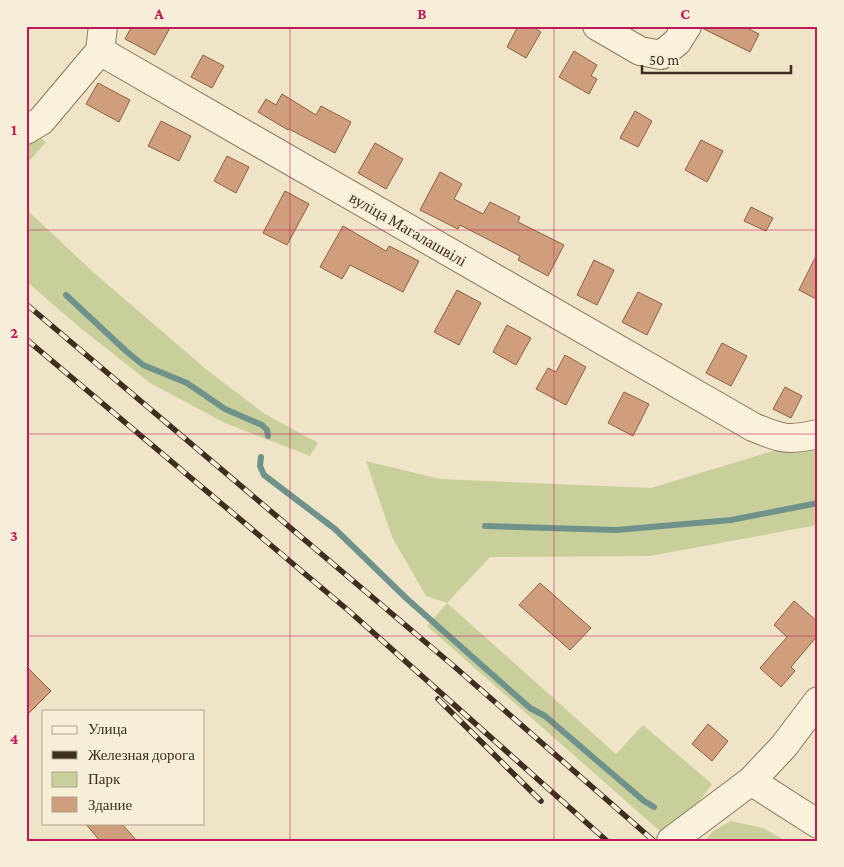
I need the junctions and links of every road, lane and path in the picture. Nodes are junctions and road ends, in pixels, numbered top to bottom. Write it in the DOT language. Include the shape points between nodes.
graph roads {
  1 [pos="597,26"];
  2 [pos="687,26"];
  3 [pos="101,39"];
  4 [pos="26,130"];
  5 [pos="818,434"];
  6 [pos="818,701"];
  7 [pos="750,782"];
  8 [pos="818,824"];
  9 [pos="671,841"];
  1 -- 2 [label="street" via="640,51 661,55 677,42"];
  3 -- 4 [label="street, вуліца Магалашвілі" via="41,121"];
  3 -- 5 [label="street, вуліца Магалашвілі" via="753,427 776,437 798,439"];
  6 -- 7 [label="street" via="784,746"];
  7 -- 8 [label="street"];
  7 -- 9 [label="street"];
}
